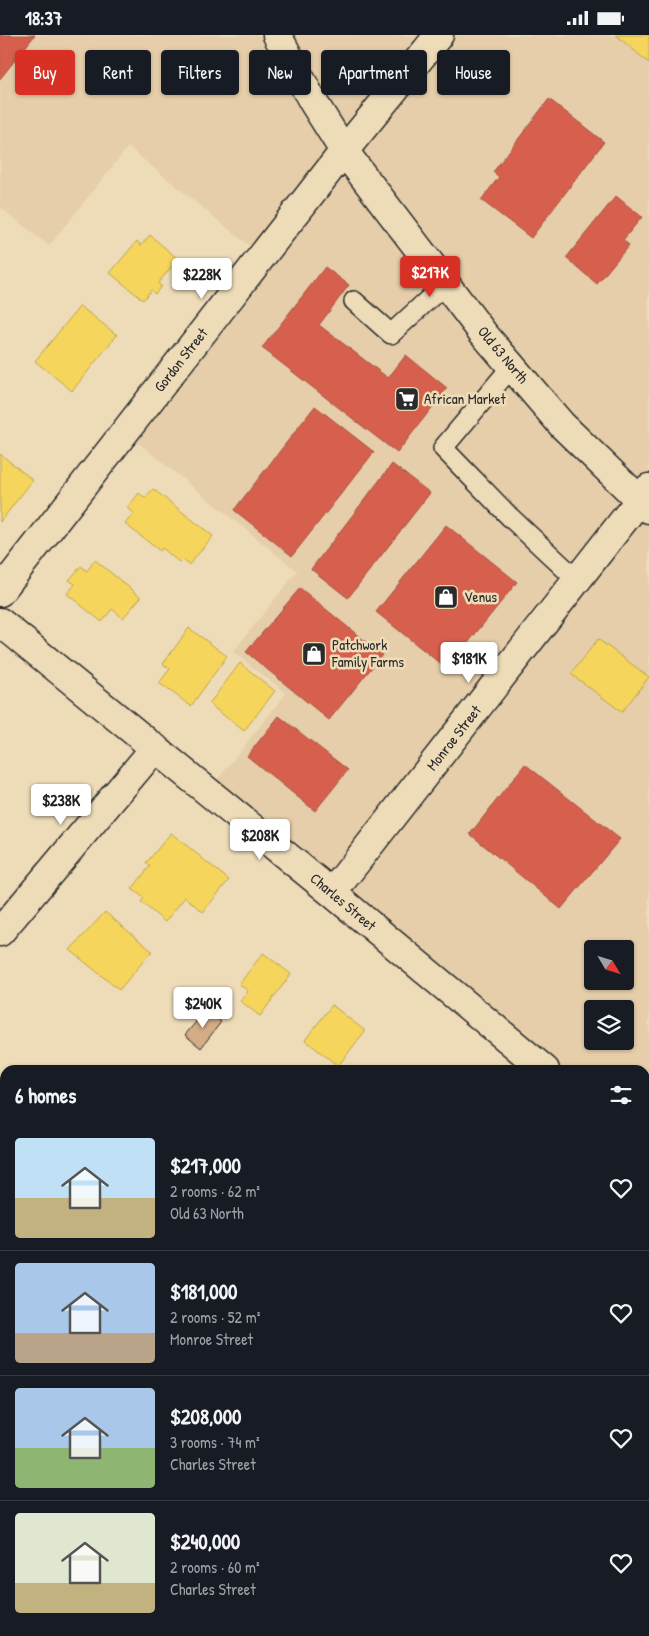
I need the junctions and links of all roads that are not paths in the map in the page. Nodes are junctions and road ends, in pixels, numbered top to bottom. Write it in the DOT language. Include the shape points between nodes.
graph roads {
  1 [pos="276,35"];
  2 [pos="429,39"];
  3 [pos="344,151"];
  4 [pos="445,283"];
  5 [pos="354,301"];
  6 [pos="512,366"];
  7 [pos="646,499"];
  8 [pos="577,580"];
  9 [pos="0,592"];
  10 [pos="0,622"];
  11 [pos="155,748"];
  12 [pos="332,893"];
  13 [pos="0,932"];
  14 [pos="533,1065"];
  1 -- 3 [label="street, Old 63 North"];
  2 -- 3 [label="street, Gordon Street"];
  3 -- 4 [label="street, Old 63 North"];
  3 -- 9 [label="street, Gordon Street"];
  4 -- 5 [label="lane" via="391,334"];
  4 -- 6 [label="street, Old 63 North"];
  6 -- 7 [label="street, Old 63 North" via="562,425"];
  6 -- 8 [label="lane" via="443,448"];
  7 -- 8 [label="street, Monroe Street"];
  8 -- 12 [label="street, Monroe Street"];
  10 -- 11 [label="street, Charles Street"];
  11 -- 12 [label="street, Charles Street"];
  11 -- 13 [label="street"];
  12 -- 14 [label="street, Charles Street"];
}
